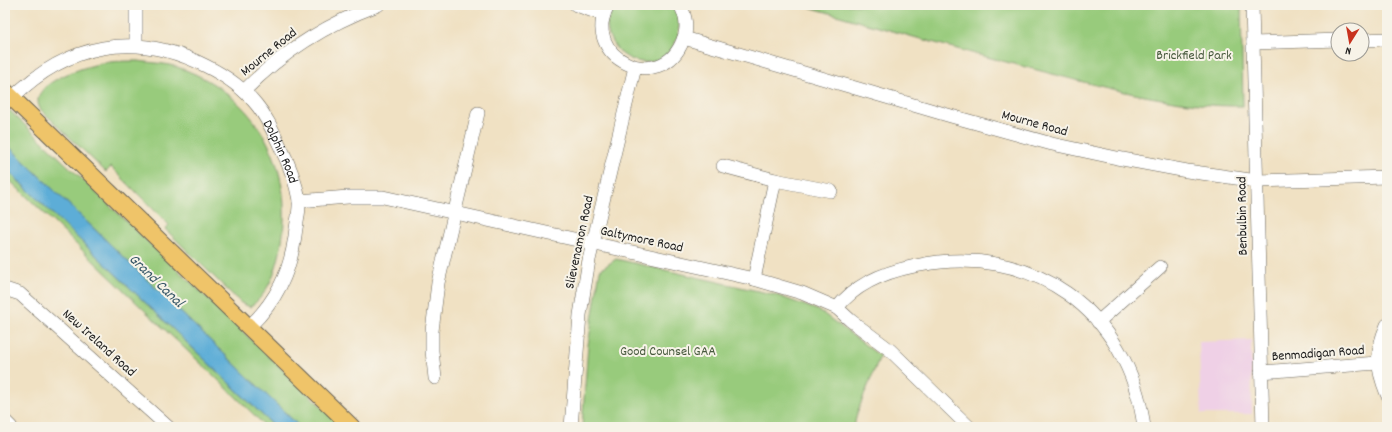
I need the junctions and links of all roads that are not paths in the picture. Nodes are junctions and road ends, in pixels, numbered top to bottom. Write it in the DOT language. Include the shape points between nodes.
graph roads {
  1 [pos="136,5"];
  2 [pos="378,5"];
  3 [pos="576,5"];
  4 [pos="680,5"];
  5 [pos="1252,5"];
  6 [pos="606,10"];
  7 [pos="684,38"];
  8 [pos="1387,39"];
  9 [pos="1330,40"];
  10 [pos="1370,40"];
  11 [pos="1253,43"];
  12 [pos="136,45"];
  13 [pos="636,67"];
  14 [pos="244,91"];
  15 [pos="8,95"];
  16 [pos="478,113"];
  17 [pos="723,166"];
  18 [pos="1387,177"];
  19 [pos="775,180"];
  20 [pos="1256,181"];
  21 [pos="831,191"];
  22 [pos="299,201"];
  23 [pos="454,211"];
  24 [pos="592,244"];
  25 [pos="1160,267"];
  26 [pos="754,279"];
  27 [pos="5,289"];
  28 [pos="837,308"];
  29 [pos="1098,322"];
  30 [pos="1387,325"];
  31 [pos="250,326"];
  32 [pos="1377,363"];
  33 [pos="1261,372"];
  34 [pos="435,378"];
  35 [pos="1387,394"];
  36 [pos="5,421"];
  37 [pos="11,427"];
  38 [pos="168,427"];
  39 [pos="352,427"];
  40 [pos="571,427"];
  41 [pos="969,427"];
  42 [pos="1144,427"];
  43 [pos="1263,427"];
  1 -- 12 [label="street"];
  2 -- 14 [label="street, Mourne Road" via="333,24 306,40 261,74"];
  3 -- 6 [label="street"];
  4 -- 7 [label="street" via="685,19"];
  5 -- 11 [label="street, Benbulbin Road"];
  6 -- 13 [label="street" via="603,34 611,52 626,64"];
  7 -- 13 [label="street" via="669,60 653,67"];
  7 -- 20 [label="street, Mourne Road" via="1052,144 1179,170"];
  8 -- 10 [label="street"];
  9 -- 11 [label="street"];
  11 -- 20 [label="street, Benbulbin Road"];
  12 -- 14 [label="street, Dolphin Road" via="174,52 212,69"];
  12 -- 15 [label="street, Dolphin Road" via="104,47 77,55 40,73"];
  13 -- 24 [label="street, Slievenamon Road"];
  14 -- 22 [label="street, Dolphin Road" via="268,120 288,162"];
  15 -- 31 [label="main road, Dolphin Road"];
  16 -- 23 [label="street"];
  17 -- 19 [label="street"];
  18 -- 20 [label="street, Mourne Road"];
  19 -- 21 [label="street"];
  19 -- 26 [label="street"];
  20 -- 33 [label="street, Benbulbin Road"];
  22 -- 23 [label="street, Galtymore Road" via="384,197"];
  22 -- 31 [label="street, Dolphin Road" via="293,248 284,278 272,304"];
  23 -- 24 [label="street, Galtymore Road"];
  23 -- 34 [label="street" via="438,283 432,331"];
  24 -- 26 [label="street, Galtymore Road"];
  24 -- 40 [label="street, Slievenamon Road" via="580,315"];
  25 -- 29 [label="street"];
  26 -- 28 [label="street, Galtymore Road" via="808,295"];
  27 -- 38 [label="street, New Ireland Road" via="20,294"];
  28 -- 29 [label="street" via="850,293 876,278 902,268 965,259 1019,269 1045,279 1083,307"];
  28 -- 41 [label="street, Galtymore Road" via="890,350"];
  29 -- 42 [label="street" via="1123,356 1133,379"];
  30 -- 32 [label="street, Benmadigan Road" via="1380,342"];
  31 -- 39 [label="main road, Dolphin Road"];
  32 -- 33 [label="street, Benmadigan Road"];
  32 -- 35 [label="street, Benmadigan Road"];
  33 -- 43 [label="street, Benbulbin Road"];
  36 -- 37 [label="street"];
}
